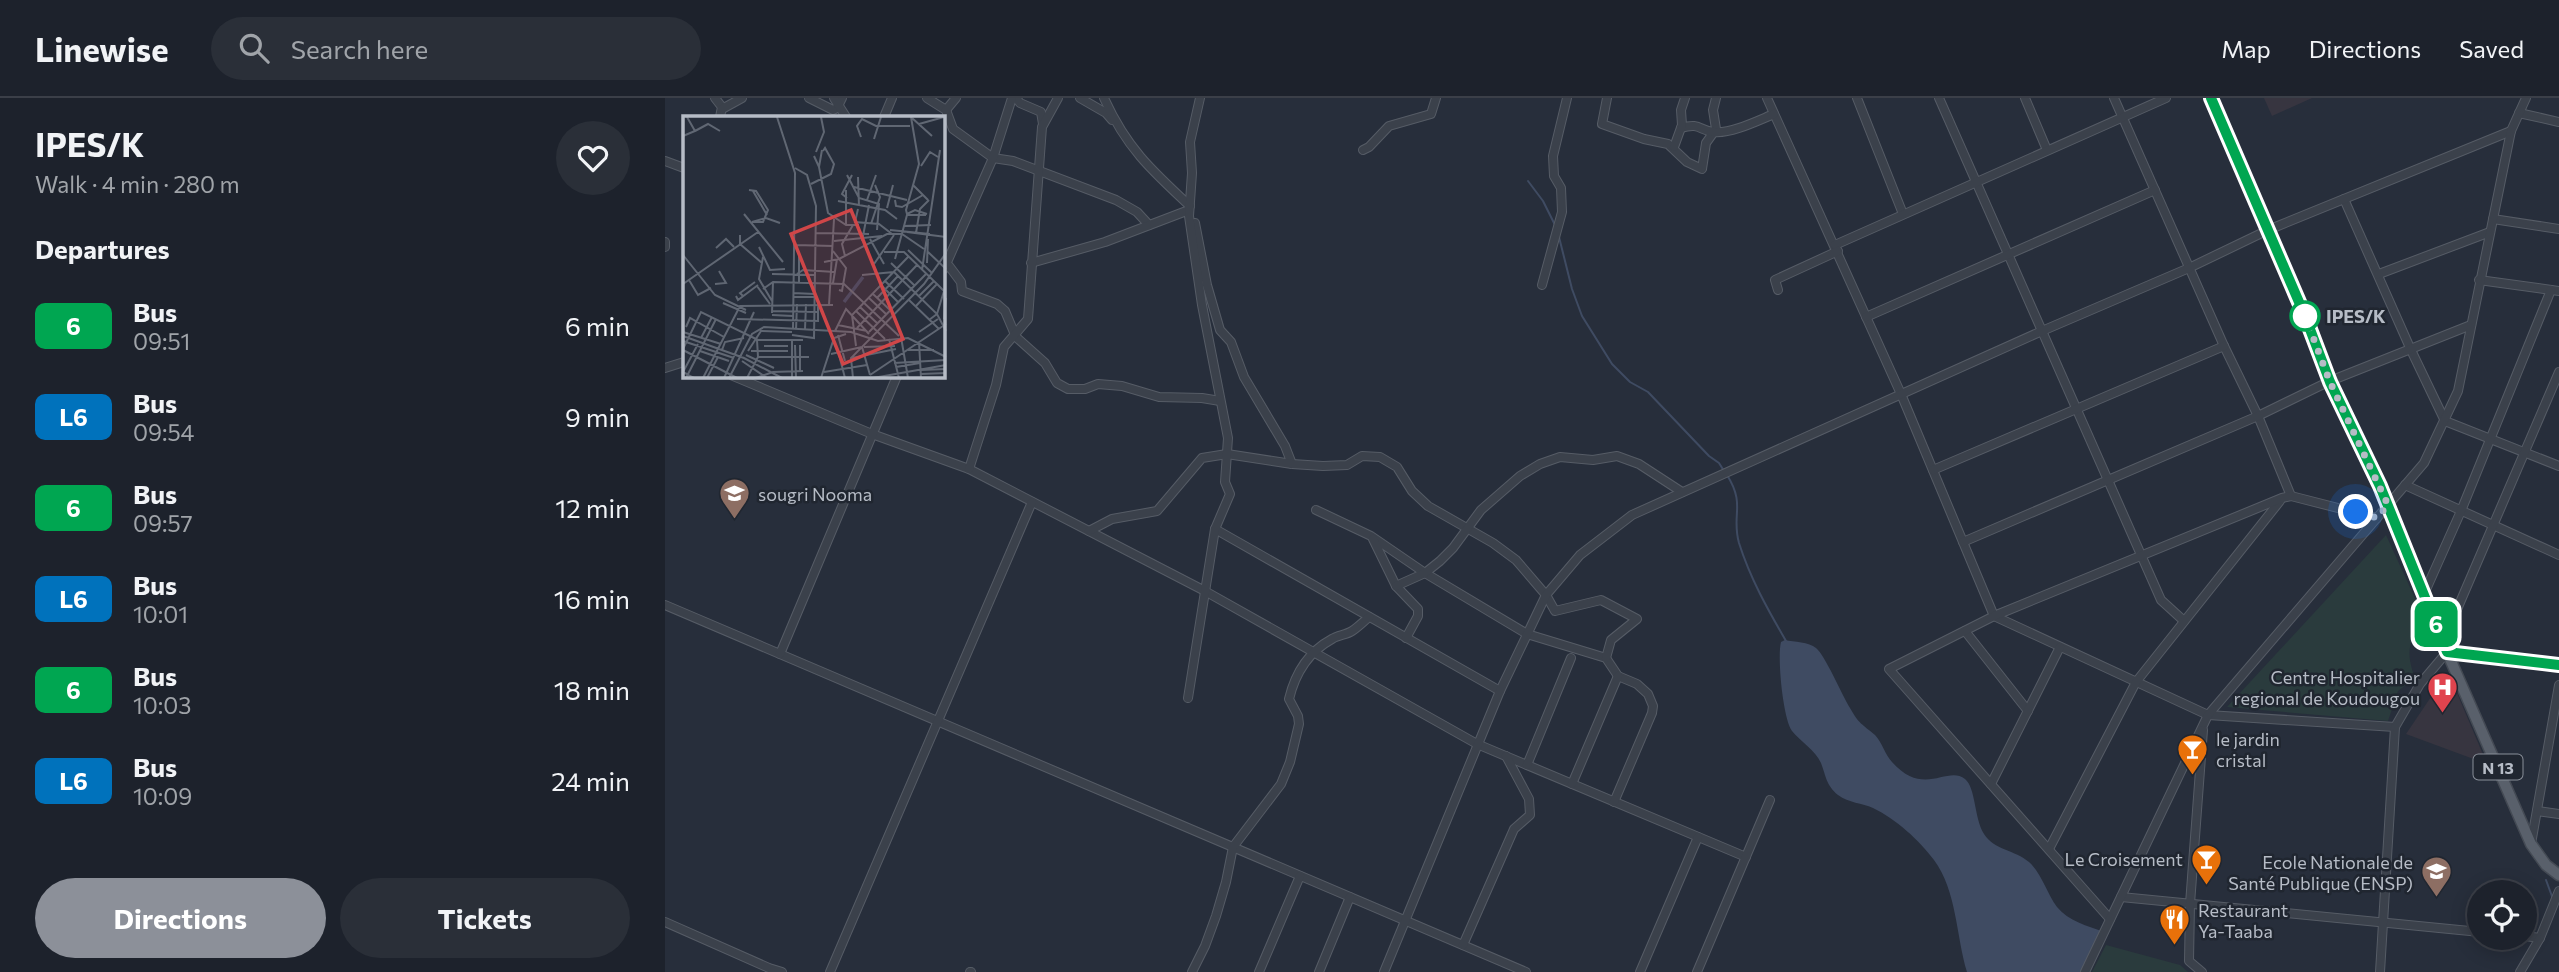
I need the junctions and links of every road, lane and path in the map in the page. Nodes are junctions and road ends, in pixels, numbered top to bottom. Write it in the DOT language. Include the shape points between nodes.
graph roads {
  1 [pos="715,98"];
  2 [pos="742,98"];
  3 [pos="809,98"];
  4 [pos="892,98"];
  5 [pos="927,98"];
  6 [pos="956,98"];
  7 [pos="1014,98"];
  8 [pos="1058,98"];
  9 [pos="1080,98"];
  10 [pos="1104,98"];
  11 [pos="1200,98"];
  12 [pos="1436,98"];
  13 [pos="1567,98"];
  14 [pos="1607,98"];
  15 [pos="1685,98"];
  16 [pos="1716,98"];
  17 [pos="1857,98"];
  18 [pos="1939,98"];
  19 [pos="2025,98"];
  20 [pos="2113,98"];
  21 [pos="2166,98"];
  22 [pos="2211,98"];
  23 [pos="2526,98"];
  24 [pos="1770,99"];
  25 [pos="838,100"];
  26 [pos="946,110"];
  27 [pos="721,113"];
  28 [pos="2519,113"];
  29 [pos="1774,114"];
  30 [pos="846,116"];
  31 [pos="884,116"];
  32 [pos="2123,119"];
  33 [pos="2559,122"];
  34 [pos="1116,125"];
  35 [pos="1042,127"];
  36 [pos="1681,128"];
  37 [pos="2511,131"];
  38 [pos="1714,132"];
  39 [pos="1674,147"];
  40 [pos="2047,149"];
  41 [pos="1363,150"];
  42 [pos="993,158"];
  43 [pos="665,161"];
  44 [pos="683,169"];
  45 [pos="1039,172"];
  46 [pos="1976,181"];
  47 [pos="2155,190"];
  48 [pos="2344,199"];
  49 [pos="1189,208"];
  50 [pos="1903,214"];
  51 [pos="2493,219"];
  52 [pos="1149,225"];
  53 [pos="2559,229"];
  54 [pos="2268,230"];
  55 [pos="2490,232"];
  56 [pos="1836,248"];
  57 [pos="2009,255"];
  58 [pos="1031,263"];
  59 [pos="945,266"];
  60 [pos="2189,268"];
  61 [pos="945,269"];
  62 [pos="2378,274"];
  63 [pos="2479,280"];
  64 [pos="1542,285"];
  65 [pos="1778,290"];
  66 [pos="2555,290"];
  67 [pos="1866,317"];
  68 [pos="2471,324"];
  69 [pos="2042,331"];
  70 [pos="1014,335"];
  71 [pos="2224,346"];
  72 [pos="2411,350"];
  73 [pos="683,362"];
  74 [pos="665,368"];
  75 [pos="2559,372"];
  76 [pos="738,378"];
  77 [pos="896,378"];
  78 [pos="2330,382"];
  79 [pos="1901,394"];
  80 [pos="1220,401"];
  81 [pos="2076,407"];
  82 [pos="2258,416"];
  83 [pos="2445,421"];
  84 [pos="871,435"];
  85 [pos="2490,438"];
  86 [pos="2525,453"];
  87 [pos="1227,454"];
  88 [pos="1292,464"];
  89 [pos="2559,466"];
  90 [pos="969,469"];
  91 [pos="1933,470"];
  92 [pos="2108,480"];
  93 [pos="2405,485"];
  94 [pos="1682,492"];
  95 [pos="2291,495"];
  96 [pos="2282,498"];
  97 [pos="1032,502"];
  98 [pos="2388,505"];
  99 [pos="1316,510"];
  100 [pos="2462,511"];
  101 [pos="2377,518"];
  102 [pos="2494,525"];
  103 [pos="1215,529"];
  104 [pos="1466,529"];
  105 [pos="1089,531"];
  106 [pos="1371,536"];
  107 [pos="1963,542"];
  108 [pos="2559,555"];
  109 [pos="2142,556"];
  110 [pos="1425,573"];
  111 [pos="1396,586"];
  112 [pos="1203,590"];
  113 [pos="2424,594"];
  114 [pos="1546,595"];
  115 [pos="665,606"];
  116 [pos="1994,616"];
  117 [pos="1369,617"];
  118 [pos="2184,621"];
  119 [pos="1965,631"];
  120 [pos="1527,634"];
  121 [pos="1406,638"];
  122 [pos="2060,647"];
  123 [pos="2445,647"];
  124 [pos="1314,652"];
  125 [pos="780,654"];
  126 [pos="1571,658"];
  127 [pos="1606,658"];
  128 [pos="2559,665"];
  129 [pos="1618,677"];
  130 [pos="2136,682"];
  131 [pos="2559,685"];
  132 [pos="1500,691"];
  133 [pos="1188,698"];
  134 [pos="2028,711"];
  135 [pos="2208,715"];
  136 [pos="936,721"];
  137 [pos="2203,725"];
  138 [pos="2395,727"];
  139 [pos="1477,744"];
  140 [pos="1506,756"];
  141 [pos="1527,765"];
  142 [pos="1572,784"];
  143 [pos="1991,785"];
  144 [pos="1770,800"];
  145 [pos="1614,802"];
  146 [pos="2537,811"];
  147 [pos="2559,814"];
  148 [pos="1697,837"];
  149 [pos="2531,844"];
  150 [pos="1233,848"];
  151 [pos="2049,849"];
  152 [pos="1746,857"];
  153 [pos="2559,875"];
  154 [pos="1300,876"];
  155 [pos="2559,891"];
  156 [pos="1350,897"];
  157 [pos="2121,897"];
  158 [pos="2190,904"];
  159 [pos="2110,919"];
  160 [pos="1405,920"];
  161 [pos="665,922"];
  162 [pos="2383,923"];
  163 [pos="2467,931"];
  164 [pos="2537,938"];
  165 [pos="2540,938"];
  166 [pos="1463,945"];
  167 [pos="1384,970"];
  168 [pos="782,972"];
  169 [pos="830,972"];
  170 [pos="1192,972"];
  171 [pos="1259,972"];
  172 [pos="1319,972"];
  173 [pos="1397,972"];
  174 [pos="1526,972"];
  175 [pos="1640,972"];
  176 [pos="1697,972"];
  177 [pos="2084,972"];
  178 [pos="2202,972"];
  179 [pos="2380,972"];
  180 [pos="2519,972"];
  1 -- 27 [label="street"];
  2 -- 27 [label="street"];
  3 -- 25 [label="street" via="832,110"];
  4 -- 31 [label="street"];
  5 -- 26 [label="street"];
  6 -- 26 [label="street"];
  7 -- 35 [label="street" via="1041,113"];
  7 -- 42 [label="street"];
  8 -- 35 [label="street"];
  9 -- 34 [label="street"];
  10 -- 34 [label="street"];
  11 -- 49 [label="street" via="1190,142"];
  12 -- 41 [label="street" via="1431,114 1389,126"];
  13 -- 64 [label="street" via="1553,156 1562,212"];
  14 -- 39 [label="street" via="1602,124"];
  15 -- 36 [label="street"];
  16 -- 38 [label="street"];
  17 -- 50 [label="street"];
  18 -- 46 [label="street"];
  19 -- 40 [label="street"];
  20 -- 32 [label="street"];
  21 -- 32 [label="street"];
  22 -- 54 [label="main road, N 13"];
  23 -- 28 [label="street"];
  24 -- 29 [label="street"];
  25 -- 30 [label="street"];
  26 -- 42 [label="street" via="953,129"];
  28 -- 33 [label="street"];
  28 -- 37 [label="street"];
  29 -- 38 [label="street"];
  29 -- 56 [label="street"];
  32 -- 40 [label="street"];
  32 -- 47 [label="street"];
  34 -- 49 [label="street" via="1145,164"];
  35 -- 45 [label="street"];
  36 -- 38 [label="street" via="1693,125"];
  36 -- 39 [label="street"];
  37 -- 48 [label="street"];
  37 -- 51 [label="street"];
  38 -- 39 [label="street" via="1706,143 1702,169 1687,162"];
  40 -- 46 [label="street"];
  42 -- 45 [label="street"];
  42 -- 59 [label="street"];
  43 -- 44 [label="street"];
  45 -- 52 [label="street" via="1116,200"];
  45 -- 58 [label="street"];
  46 -- 50 [label="street"];
  46 -- 57 [label="street"];
  47 -- 57 [label="street"];
  47 -- 60 [label="street"];
  48 -- 54 [label="street"];
  48 -- 62 [label="street"];
  49 -- 52 [label="street"];
  49 -- 80 [label="street"];
  49 -- 88 [label="street" via="1220,330 1231,342 1244,377"];
  50 -- 56 [label="street"];
  51 -- 53 [label="street"];
  51 -- 55 [label="street"];
  52 -- 58 [label="street"];
  54 -- 60 [label="street"];
  54 -- 78 [label="main road, N 13"];
  55 -- 62 [label="street"];
  55 -- 63 [label="street"];
  56 -- 65 [label="street" via="1775,280"];
  56 -- 67 [label="street"];
  57 -- 67 [label="street"];
  57 -- 69 [label="street"];
  58 -- 70 [label="street" via="1028,319"];
  60 -- 69 [label="street"];
  60 -- 71 [label="street"];
  61 -- 70 [label="street" via="957,275 962,291 992,301 1005,312"];
  62 -- 72 [label="street"];
  63 -- 66 [label="street"];
  63 -- 68 [label="street"];
  66 -- 85 [label="street"];
  67 -- 79 [label="street"];
  68 -- 72 [label="street"];
  68 -- 83 [label="street" via="2458,391"];
  69 -- 79 [label="street"];
  69 -- 81 [label="street"];
  70 -- 80 [label="street" via="1045,363 1057,383 1068,389 1117,385 1159,397"];
  70 -- 90 [label="street" via="1004,347"];
  71 -- 81 [label="street"];
  71 -- 82 [label="street"];
  72 -- 78 [label="street"];
  72 -- 83 [label="street"];
  73 -- 74 [label="street"];
  75 -- 86 [label="street"];
  76 -- 84 [label="street"];
  77 -- 84 [label="street"];
  78 -- 82 [label="street"];
  78 -- 98 [label="main road, N 13"];
  79 -- 91 [label="street"];
  79 -- 94 [label="street"];
  80 -- 87 [label="street"];
  81 -- 91 [label="street"];
  81 -- 92 [label="street"];
  82 -- 92 [label="street"];
  82 -- 95 [label="street"];
  83 -- 85 [label="street"];
  83 -- 93 [label="street" via="2424,463"];
  84 -- 90 [label="street"];
  84 -- 125 [label="street"];
  85 -- 86 [label="street"];
  85 -- 100 [label="street"];
  86 -- 89 [label="street"];
  86 -- 102 [label="street"];
  87 -- 88 [label="street"];
  87 -- 103 [label="street" via="1225,482 1230,494"];
  87 -- 105 [label="street" via="1202,458 1157,511 1112,519"];
  88 -- 104 [label="street" via="1347,465 1362,456 1380,457 1397,467 1428,506"];
  90 -- 97 [label="street"];
  91 -- 107 [label="street"];
  92 -- 107 [label="street"];
  92 -- 109 [label="street"];
  93 -- 98 [label="street"];
  93 -- 100 [label="street"];
  94 -- 104 [label="street" via="1639,464 1617,456 1593,460 1560,457 1520,476"];
  94 -- 114 [label="street" via="1632,515 1599,538"];
  95 -- 96 [label="street"];
  95 -- 101 [label="street"];
  96 -- 109 [label="street"];
  96 -- 118 [label="street"];
  97 -- 105 [label="street"];
  97 -- 136 [label="street"];
  98 -- 101 [label="street"];
  98 -- 113 [label="main road, N 13"];
  99 -- 106 [label="street"];
  100 -- 102 [label="street"];
  100 -- 113 [label="street"];
  101 -- 135 [label="street"];
  102 -- 108 [label="street"];
  102 -- 123 [label="street"];
  103 -- 112 [label="street"];
  103 -- 117 [label="street"];
  104 -- 110 [label="street"];
  104 -- 114 [label="street" via="1516,560"];
  105 -- 112 [label="street"];
  106 -- 110 [label="street"];
  106 -- 111 [label="street"];
  107 -- 116 [label="street"];
  109 -- 116 [label="street"];
  109 -- 118 [label="street" via="2161,600"];
  110 -- 111 [label="street"];
  110 -- 120 [label="street"];
  111 -- 121 [label="street" via="1418,609"];
  112 -- 124 [label="street"];
  112 -- 133 [label="street"];
  113 -- 123 [label="main road, N 13"];
  114 -- 120 [label="street"];
  114 -- 127 [label="street" via="1555,611 1601,600 1637,619 1611,640"];
  115 -- 125 [label="street"];
  116 -- 119 [label="street"];
  116 -- 122 [label="street"];
  117 -- 121 [label="street"];
  117 -- 124 [label="street" via="1352,632 1333,638"];
  118 -- 130 [label="street"];
  119 -- 134 [label="street"];
  119 -- 143 [label="street" via="1889,669"];
  120 -- 127 [label="street"];
  120 -- 132 [label="street"];
  121 -- 132 [label="street"];
  122 -- 130 [label="street"];
  122 -- 134 [label="street"];
  123 -- 128 [label="street"];
  123 -- 138 [label="street"];
  123 -- 149 [label="main road, N 13"];
  124 -- 139 [label="street"];
  124 -- 150 [label="street" via="1293,681 1289,699 1299,724 1282,784"];
  125 -- 136 [label="street"];
  126 -- 141 [label="street"];
  127 -- 129 [label="street"];
  129 -- 142 [label="street"];
  129 -- 145 [label="street" via="1637,684 1653,706"];
  130 -- 135 [label="street"];
  130 -- 151 [label="street"];
  131 -- 146 [label="street"];
  132 -- 139 [label="street"];
  134 -- 143 [label="street"];
  135 -- 137 [label="street"];
  135 -- 138 [label="street"];
  136 -- 150 [label="street"];
  136 -- 169 [label="street"];
  137 -- 157 [label="street"];
  137 -- 158 [label="street"];
  138 -- 162 [label="street"];
  139 -- 140 [label="street"];
  139 -- 160 [label="street"];
  140 -- 141 [label="street"];
  140 -- 166 [label="street" via="1529,799 1530,815 1514,830"];
  141 -- 142 [label="street"];
  142 -- 145 [label="street"];
  143 -- 151 [label="street"];
  144 -- 152 [label="street"];
  145 -- 148 [label="street"];
  146 -- 147 [label="street"];
  146 -- 149 [label="street"];
  148 -- 152 [label="street"];
  148 -- 175 [label="street"];
  149 -- 153 [label="main road, N 13"];
  150 -- 154 [label="street"];
  150 -- 170 [label="street" via="1216,916"];
  151 -- 159 [label="street"];
  152 -- 176 [label="street"];
  154 -- 156 [label="street"];
  154 -- 171 [label="street"];
  155 -- 165 [label="street"];
  156 -- 160 [label="street"];
  156 -- 172 [label="street"];
  157 -- 158 [label="street"];
  157 -- 159 [label="street"];
  158 -- 162 [label="street"];
  158 -- 178 [label="street" via="2189,961"];
  159 -- 177 [label="street"];
  160 -- 166 [label="street"];
  160 -- 167 [label="street"];
  161 -- 168 [label="street"];
  162 -- 163 [label="street"];
  162 -- 179 [label="street"];
  164 -- 165 [label="street"];
  165 -- 180 [label="street"];
  166 -- 174 [label="street"];
  167 -- 173 [label="street"];
}
